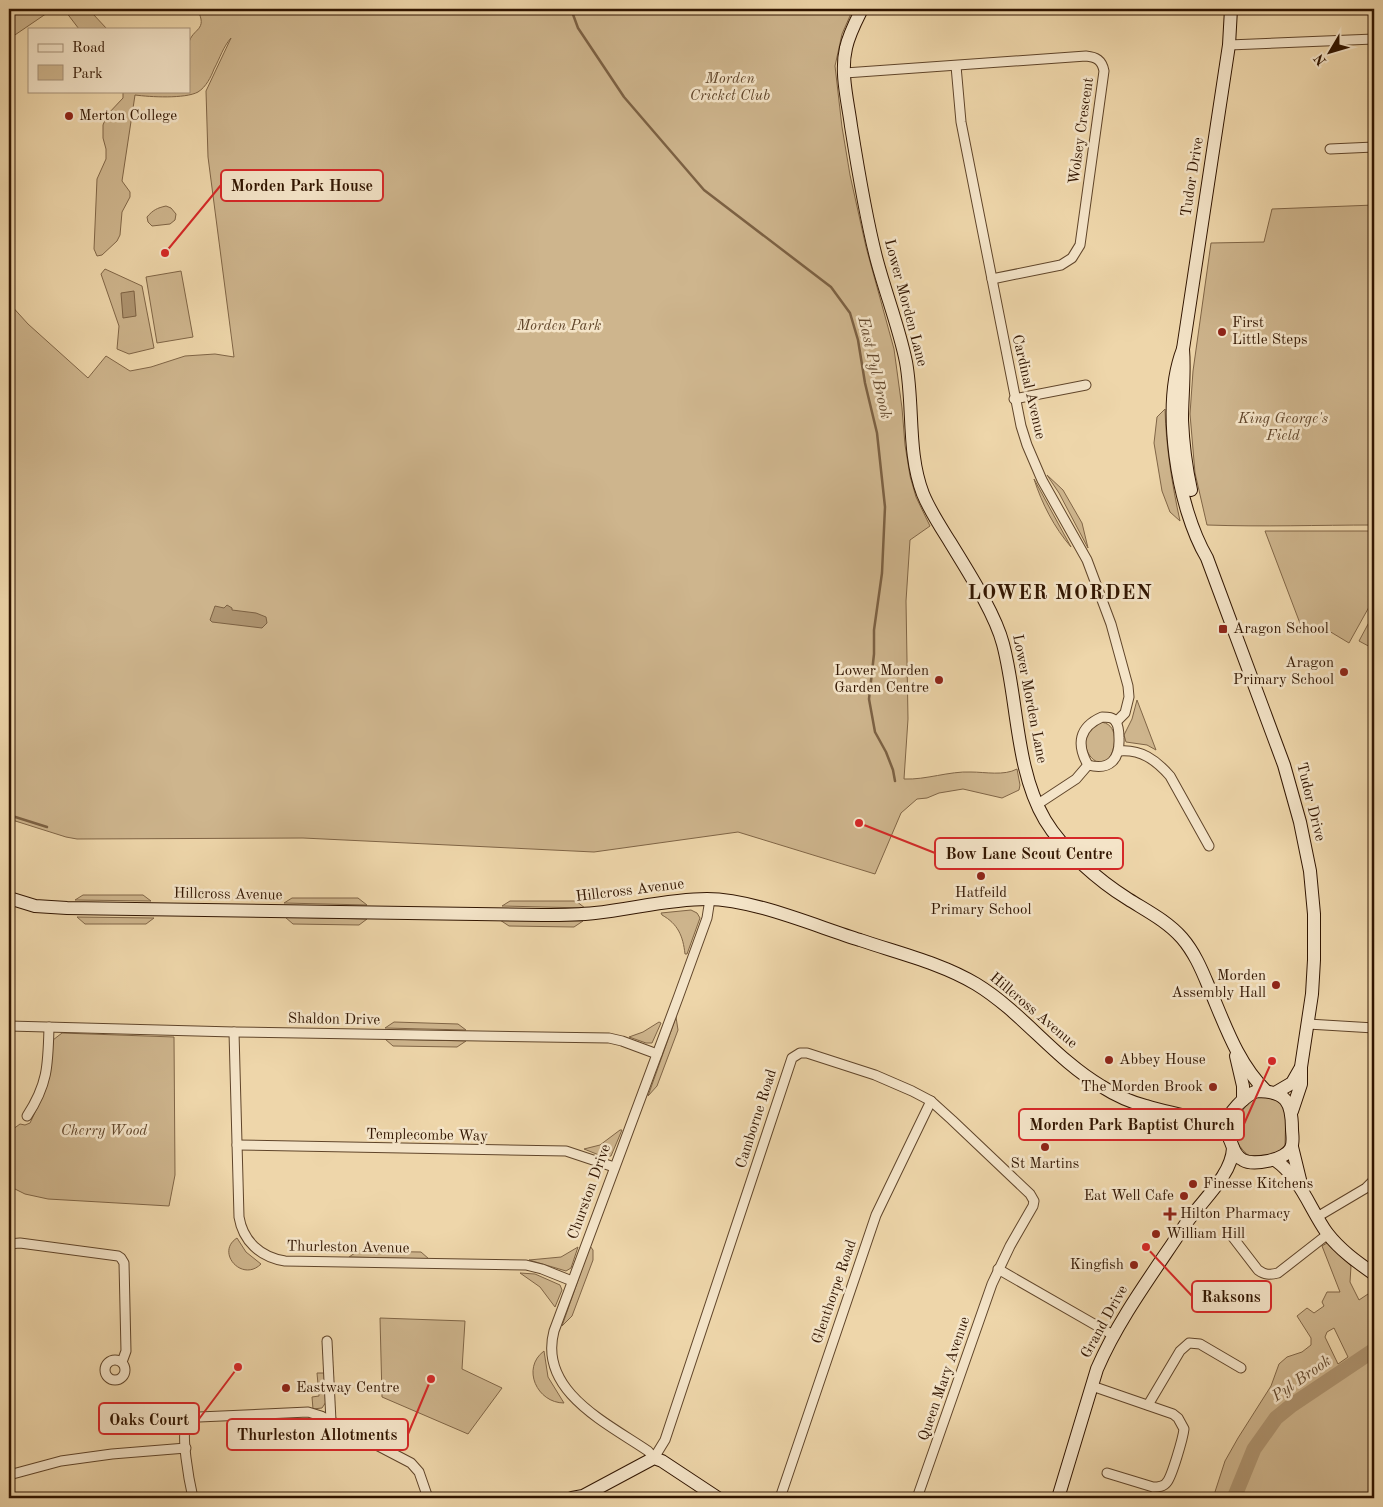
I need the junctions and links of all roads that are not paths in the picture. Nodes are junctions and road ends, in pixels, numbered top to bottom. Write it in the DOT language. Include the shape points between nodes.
graph roads {
  1 [pos="862,9"];
  2 [pos="1231,9"];
  3 [pos="1374,39"];
  4 [pos="1229,45"];
  5 [pos="956,66"];
  6 [pos="845,73"];
  7 [pos="1374,147"];
  8 [pos="1330,149"];
  9 [pos="992,279"];
  10 [pos="1086,385"];
  11 [pos="1014,399"];
  12 [pos="1116,722"];
  13 [pos="1119,750"];
  14 [pos="1088,766"];
  15 [pos="1038,804"];
  16 [pos="1209,846"];
  17 [pos="9,898"];
  18 [pos="710,899"];
  19 [pos="1308,1024"];
  20 [pos="9,1026"];
  21 [pos="49,1027"];
  22 [pos="1374,1028"];
  23 [pos="234,1032"];
  24 [pos="1234,1046"];
  25 [pos="657,1054"];
  26 [pos="1302,1067"];
  27 [pos="1270,1092"];
  28 [pos="1243,1100"];
  29 [pos="930,1101"];
  30 [pos="1292,1111"];
  31 [pos="1231,1114"];
  32 [pos="27,1116"];
  33 [pos="1200,1118"];
  34 [pos="1227,1134"];
  35 [pos="238,1145"];
  36 [pos="1292,1147"];
  37 [pos="1233,1148"];
  38 [pos="1275,1160"];
  39 [pos="1249,1163"];
  40 [pos="614,1167"];
  41 [pos="1374,1180"];
  42 [pos="1220,1181"];
  43 [pos="1303,1192"];
  44 [pos="1030,1194"];
  45 [pos="1316,1217"];
  46 [pos="1228,1231"];
  47 [pos="1328,1234"];
  48 [pos="9,1244"];
  49 [pos="9,1249"];
  50 [pos="9,1257"];
  51 [pos="998,1269"];
  52 [pos="1374,1274"];
  53 [pos="572,1281"];
  54 [pos="1113,1335"];
  55 [pos="327,1342"];
  56 [pos="122,1362"];
  57 [pos="1240,1368"];
  58 [pos="1092,1386"];
  59 [pos="1148,1405"];
  60 [pos="331,1421"];
  61 [pos="186,1448"];
  62 [pos="654,1458"];
  63 [pos="1108,1473"];
  64 [pos="9,1475"];
  65 [pos="193,1498"];
  66 [pos="428,1498"];
  67 [pos="572,1498"];
  68 [pos="718,1498"];
  69 [pos="780,1498"];
  70 [pos="917,1498"];
  71 [pos="1058,1498"];
  1 -- 6 [label="street, Lower Morden Lane" via="846,46"];
  2 -- 4 [label="street, Tudor Drive"];
  3 -- 4 [label="street"];
  4 -- 19 [label="street, Tudor Drive" via="1183,349 1173,395 1175,447 1188,514 1281,755 1304,839 1314,914 1314,960"];
  5 -- 6 [label="street, Wolsey Crescent"];
  5 -- 9 [label="street, Cardinal Avenue" via="961,122"];
  5 -- 9 [label="street, Wolsey Crescent" via="1093,56 1104,71 1077,252 1067,262 1054,267"];
  6 -- 15 [label="street, Lower Morden Lane" via="867,218 906,362 918,480 930,510 1000,633 1026,766"];
  7 -- 8 [label="street"];
  9 -- 11 [label="street, Cardinal Avenue"];
  10 -- 11 [label="street"];
  11 -- 12 [label="street, Cardinal Avenue" via="1034,462 1087,560 1114,632 1129,697 1125,713"];
  12 -- 13 [label="street"];
  12 -- 14 [label="street" via="1102,716 1085,728 1082,752"];
  13 -- 14 [label="street" via="1106,766"];
  13 -- 16 [label="street" via="1145,754 1162,767"];
  14 -- 15 [label="street" via="1076,779"];
  15 -- 24 [label="street, Lower Morden Lane" via="1054,833 1088,868 1183,939 1199,963"];
  17 -- 18 [label="street, Hillcross Avenue" via="35,906 67,908 542,915 594,913"];
  18 -- 25 [label="street, Churston Drive" via="707,918"];
  18 -- 33 [label="street, Hillcross Avenue" via="766,910 956,973 985,990 1102,1087 1145,1106"];
  19 -- 22 [label="street"];
  19 -- 26 [label="street, Tudor Drive"];
  20 -- 21 [label="street, Shaldon Drive"];
  21 -- 23 [label="street, Shaldon Drive"];
  21 -- 32 [label="street" via="47,1073"];
  23 -- 25 [label="street, Shaldon Drive" via="609,1038"];
  23 -- 35 [label="street, Thurleston Avenue"];
  24 -- 27 [label="street, Lower Morden Lane" via="1252,1075"];
  24 -- 28 [label="street, Lower Morden Lane"];
  25 -- 40 [label="street, Churston Drive"];
  26 -- 27 [label="street" via="1292,1083"];
  26 -- 30 [label="street, Tudor Drive"];
  27 -- 28 [label="street" via="1250,1093"];
  27 -- 30 [label="street" via="1282,1096"];
  28 -- 31 [label="street"];
  29 -- 44 [label="street, Camborne Road"];
  29 -- 62 [label="street, Camborne Road" via="864,1070 803,1053 792,1058 665,1440"];
  29 -- 69 [label="street, Glenthorpe Road" via="876,1215"];
  30 -- 36 [label="street"];
  31 -- 33 [label="street, Hillcross Avenue"];
  31 -- 34 [label="street" via="1226,1126"];
  33 -- 34 [label="street, Hillcross Avenue"];
  34 -- 37 [label="street"];
  35 -- 40 [label="street, Templecombe Way" via="566,1151"];
  35 -- 53 [label="street, Thurleston Avenue" via="240,1223 252,1245 271,1258 285,1261 526,1265"];
  36 -- 38 [label="street"];
  36 -- 43 [label="street"];
  37 -- 39 [label="street"];
  37 -- 42 [label="street, Grand Drive" via="1233,1156"];
  38 -- 39 [label="street"];
  38 -- 43 [label="street" via="1285,1167"];
  39 -- 42 [label="street, Grand Drive"];
  40 -- 53 [label="street, Churston Drive"];
  41 -- 45 [label="street"];
  42 -- 54 [label="street, Grand Drive" via="1192,1214"];
  43 -- 45 [label="street"];
  44 -- 51 [label="street, Queen Mary Avenue" via="1033,1206"];
  45 -- 47 [label="street"];
  46 -- 47 [label="street" via="1258,1270 1270,1275"];
  47 -- 52 [label="street" via="1348,1255"];
  48 -- 56 [label="street" via="121,1258 124,1262 126,1351"];
  49 -- 50 [label="street"];
  51 -- 54 [label="street"];
  51 -- 70 [label="street, Queen Mary Avenue"];
  53 -- 62 [label="street, Churston Drive" via="552,1339 552,1357 563,1386 594,1415"];
  54 -- 58 [label="street, Grand Drive"];
  55 -- 60 [label="street"];
  57 -- 59 [label="street" via="1200,1344 1189,1343 1180,1351"];
  58 -- 59 [label="street"];
  58 -- 71 [label="street, Grand Drive"];
  59 -- 63 [label="street" via="1172,1414 1184,1429 1168,1482 1153,1487"];
  60 -- 61 [label="street" via="308,1412 192,1417 187,1421"];
  60 -- 66 [label="street" via="416,1467"];
  61 -- 64 [label="street" via="112,1454"];
  61 -- 65 [label="street" via="186,1467"];
  62 -- 67 [label="street" via="583,1496"];
  62 -- 68 [label="street"];
}
